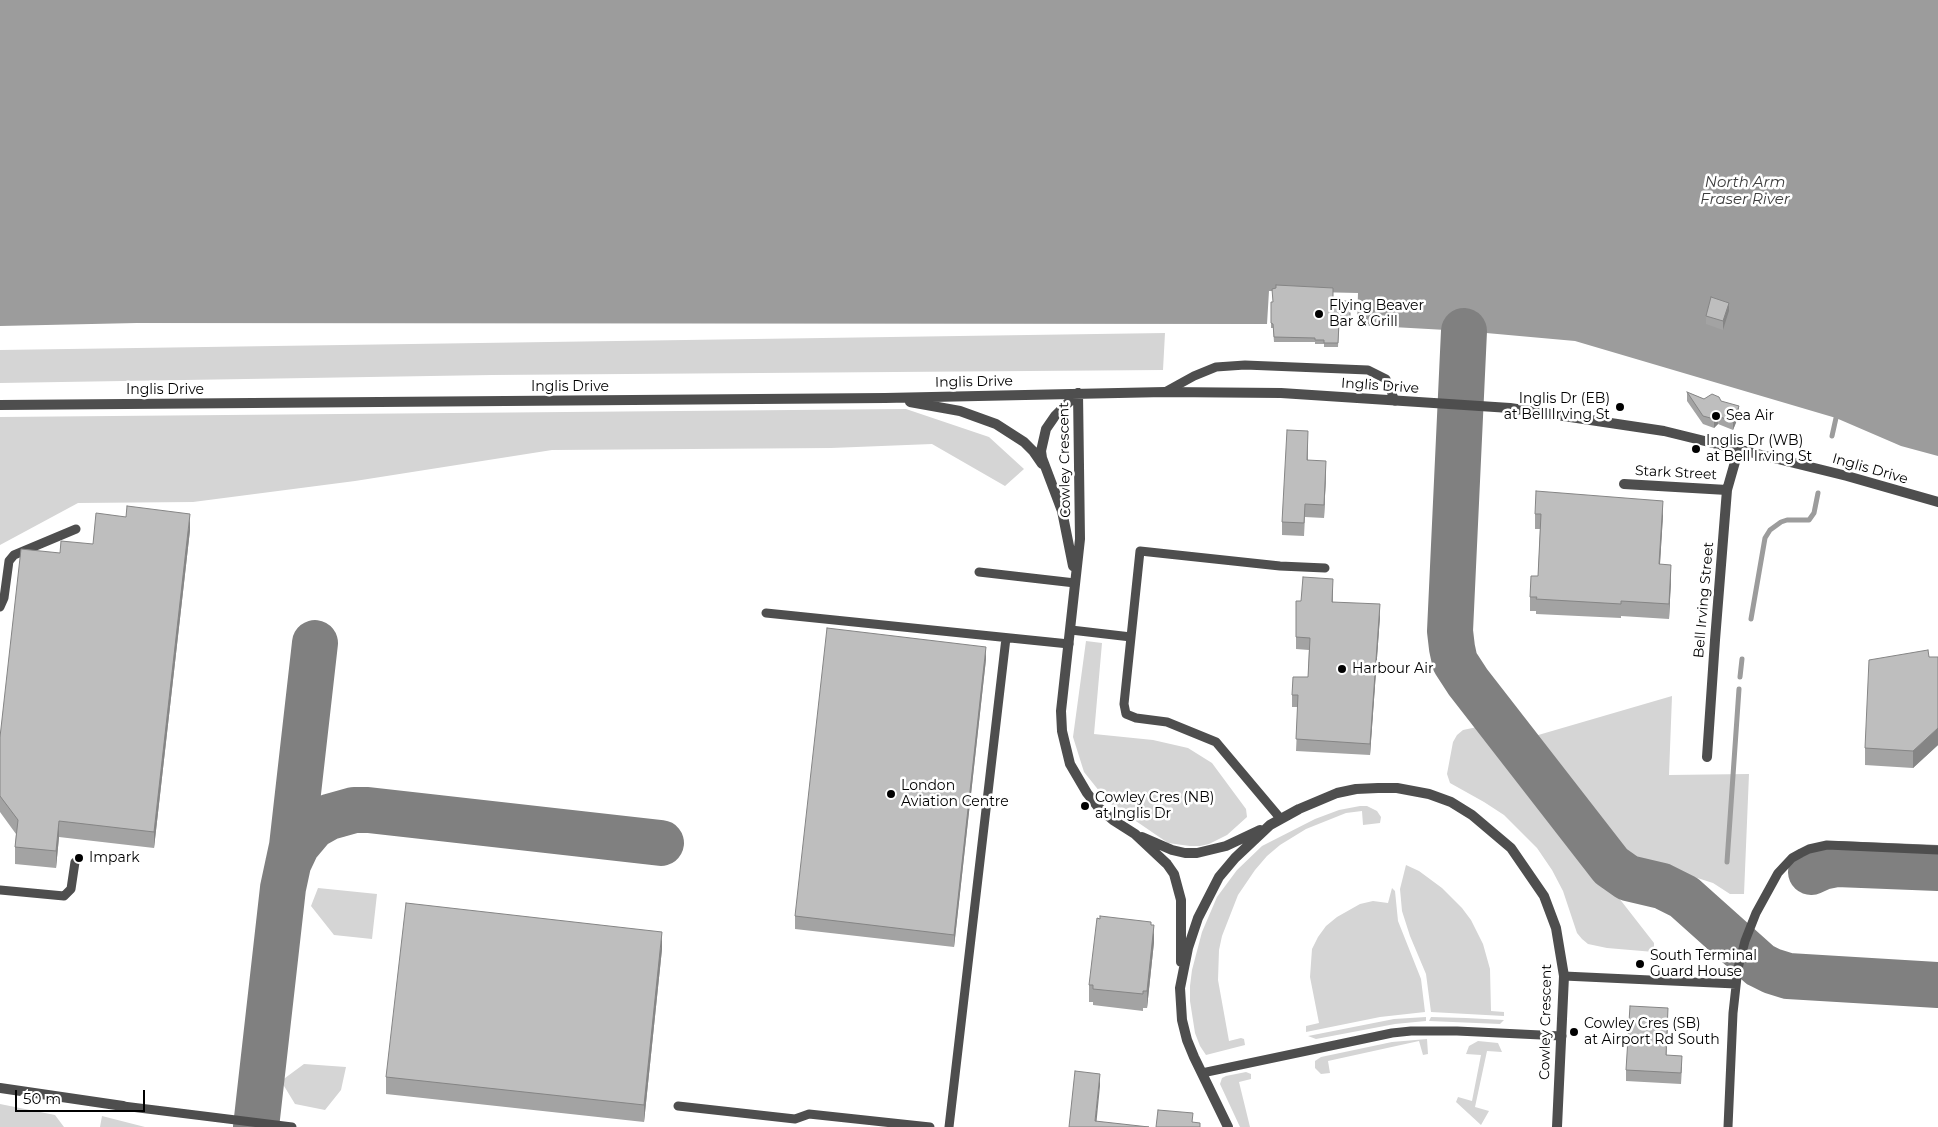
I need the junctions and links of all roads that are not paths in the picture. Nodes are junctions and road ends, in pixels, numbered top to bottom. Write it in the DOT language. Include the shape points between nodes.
graph roads {
  1 [pos="1165,392"];
  2 [pos="1078,393"];
  3 [pos="885,398"];
  4 [pos="1395,401"];
  5 [pos="0,405"];
  6 [pos="1738,448"];
  7 [pos="1048,475"];
  8 [pos="1624,484"];
  9 [pos="1727,490"];
  10 [pos="1938,502"];
  11 [pos="76,529"];
  12 [pos="1325,568"];
  13 [pos="979,572"];
  14 [pos="1075,580"];
  15 [pos="0,607"];
  16 [pos="766,613"];
  17 [pos="1071,630"];
  18 [pos="1131,636"];
  19 [pos="1006,638"];
  20 [pos="1069,644"];
  21 [pos="1707,757"];
  22 [pos="1280,818"];
  23 [pos="1270,825"];
  24 [pos="1135,834"];
  25 [pos="1938,850"];
  26 [pos="75,862"];
  27 [pos="0,890"];
  28 [pos="1564,976"];
  29 [pos="1736,984"];
  30 [pos="1180,988"];
  31 [pos="1562,1036"];
  32 [pos="1202,1073"];
  33 [pos="0,1088"];
  34 [pos="123,1106"];
  35 [pos="678,1106"];
  36 [pos="794,1123"];
  37 [pos="292,1127"];
  38 [pos="930,1127"];
  39 [pos="948,1127"];
  40 [pos="1228,1127"];
  41 [pos="1556,1127"];
  42 [pos="1728,1127"];
  1 -- 2 [label="street, Inglis Drive"];
  1 -- 4 [label="street, Inglis Drive" via="1281,393"];
  1 -- 4 [label="lane" via="1216,367 1246,365 1368,370 1386,379"];
  2 -- 3 [label="street, Inglis Drive"];
  2 -- 7 [label="street, Cowley Crescent" via="1046,430 1042,451"];
  2 -- 14 [label="street, Cowley Crescent" via="1080,539"];
  3 -- 5 [label="street, Inglis Drive"];
  3 -- 7 [label="street" via="960,411 996,424 1033,451"];
  4 -- 6 [label="street, Inglis Drive" via="1510,408 1664,431"];
  6 -- 9 [label="street, Bell Irving Street"];
  6 -- 10 [label="street, Inglis Drive"];
  7 -- 14 [label="street, Cowley Crescent" via="1062,511"];
  8 -- 9 [label="street, Stark Street"];
  9 -- 21 [label="street, Bell Irving Street"];
  11 -- 15 [label="lane" via="14,555 9,561"];
  12 -- 18 [label="lane" via="1140,551"];
  13 -- 14 [label="lane"];
  14 -- 17 [label="street, Cowley Crescent"];
  16 -- 19 [label="lane"];
  17 -- 18 [label="lane"];
  17 -- 20 [label="street, Cowley Crescent"];
  18 -- 22 [label="lane" via="1124,704 1126,714 1167,722 1216,742"];
  19 -- 20 [label="lane"];
  19 -- 39 [label="lane"];
  20 -- 24 [label="street, Cowley Crescent" via="1061,711 1062,732 1070,764 1098,806"];
  22 -- 23 [label="street, Cowley Crescent"];
  22 -- 28 [label="street, Cowley Crescent" via="1317,800 1356,789 1409,790 1451,802 1491,829 1534,879 1556,928"];
  23 -- 24 [label="street" via="1226,846 1197,853 1172,850"];
  23 -- 30 [label="street, Cowley Crescent" via="1235,858 1208,896 1193,933"];
  24 -- 30 [label="street" via="1167,864 1178,886 1182,915"];
  25 -- 29 [label="lane" via="1827,845 1809,849 1792,858 1778,873 1756,913 1741,954"];
  26 -- 27 [label="lane" via="71,889 64,896"];
  28 -- 29 [label="lane"];
  28 -- 31 [label="street, Cowley Crescent"];
  29 -- 42 [label="lane"];
  30 -- 32 [label="street, Cowley Crescent" via="1185,1032"];
  31 -- 32 [label="lane" via="1411,1031"];
  31 -- 41 [label="street, Cowley Crescent"];
  32 -- 40 [label="street, Cowley Crescent"];
  33 -- 34 [label="street"];
  34 -- 37 [label="lane"];
  35 -- 36 [label="lane"];
  36 -- 38 [label="lane" via="810,1114"];
}
